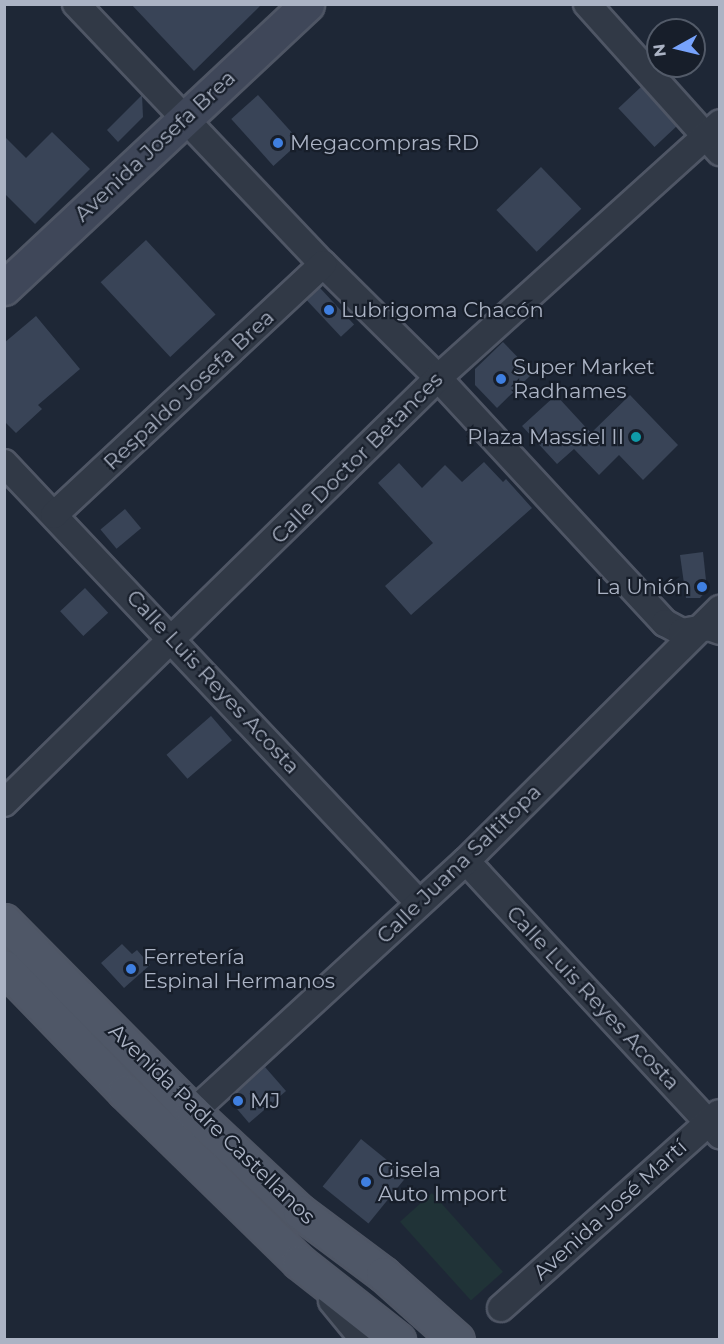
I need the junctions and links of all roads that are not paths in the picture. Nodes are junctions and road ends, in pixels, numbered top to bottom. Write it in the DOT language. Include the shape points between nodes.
graph roads {
  1 [pos="76,4"];
  2 [pos="307,4"];
  3 [pos="587,4"];
  4 [pos="184,118"];
  5 [pos="715,137"];
  6 [pos="323,264"];
  7 [pos="4,288"];
  8 [pos="438,378"];
  9 [pos="4,463"];
  10 [pos="54,515"];
  11 [pos="720,609"];
  12 [pos="708,630"];
  13 [pos="174,639"];
  14 [pos="4,803"];
  15 [pos="466,861"];
  16 [pos="419,903"];
  17 [pos="4,921"];
  18 [pos="4,967"];
  19 [pos="193,1112"];
  20 [pos="716,1123"];
  21 [pos="299,1262"];
  22 [pos="501,1308"];
  23 [pos="448,1330"];
  24 [pos="363,1340"];
  25 [pos="398,1340"];
  1 -- 4 [label="street"];
  2 -- 4 [label="main road, Avenida Josefa Brea"];
  3 -- 5 [label="street"];
  4 -- 6 [label="street"];
  4 -- 7 [label="main road, Avenida Josefa Brea"];
  5 -- 8 [label="street, Calle Doctor Betances"];
  6 -- 8 [label="street"];
  6 -- 10 [label="street, Respaldo Josefa Brea"];
  8 -- 12 [label="street" via="665,623 682,632"];
  8 -- 13 [label="street, Calle Doctor Betances"];
  9 -- 10 [label="street, Calle Luis Reyes Acosta"];
  10 -- 13 [label="street, Calle Luis Reyes Acosta"];
  11 -- 12 [label="street, Calle Juana Saltitopa"];
  12 -- 15 [label="street, Calle Juana Saltitopa"];
  13 -- 14 [label="street, Calle Doctor Betances"];
  13 -- 16 [label="street, Calle Luis Reyes Acosta"];
  15 -- 16 [label="street, Calle Juana Saltitopa"];
  15 -- 20 [label="street, Calle Luis Reyes Acosta"];
  16 -- 19 [label="street, Calle Juana Saltitopa"];
  17 -- 19 [label="main road, Avenida Padre Castellanos"];
  18 -- 21 [label="main road, Avenida Padre Castellanos" via="124,1092"];
  19 -- 23 [label="main road, Avenida Padre Castellanos" via="300,1212"];
  20 -- 22 [label="street, Avenida José Martí"];
  21 -- 24 [label="street"];
  21 -- 25 [label="main road, Avenida Padre Castellanos"];
}
